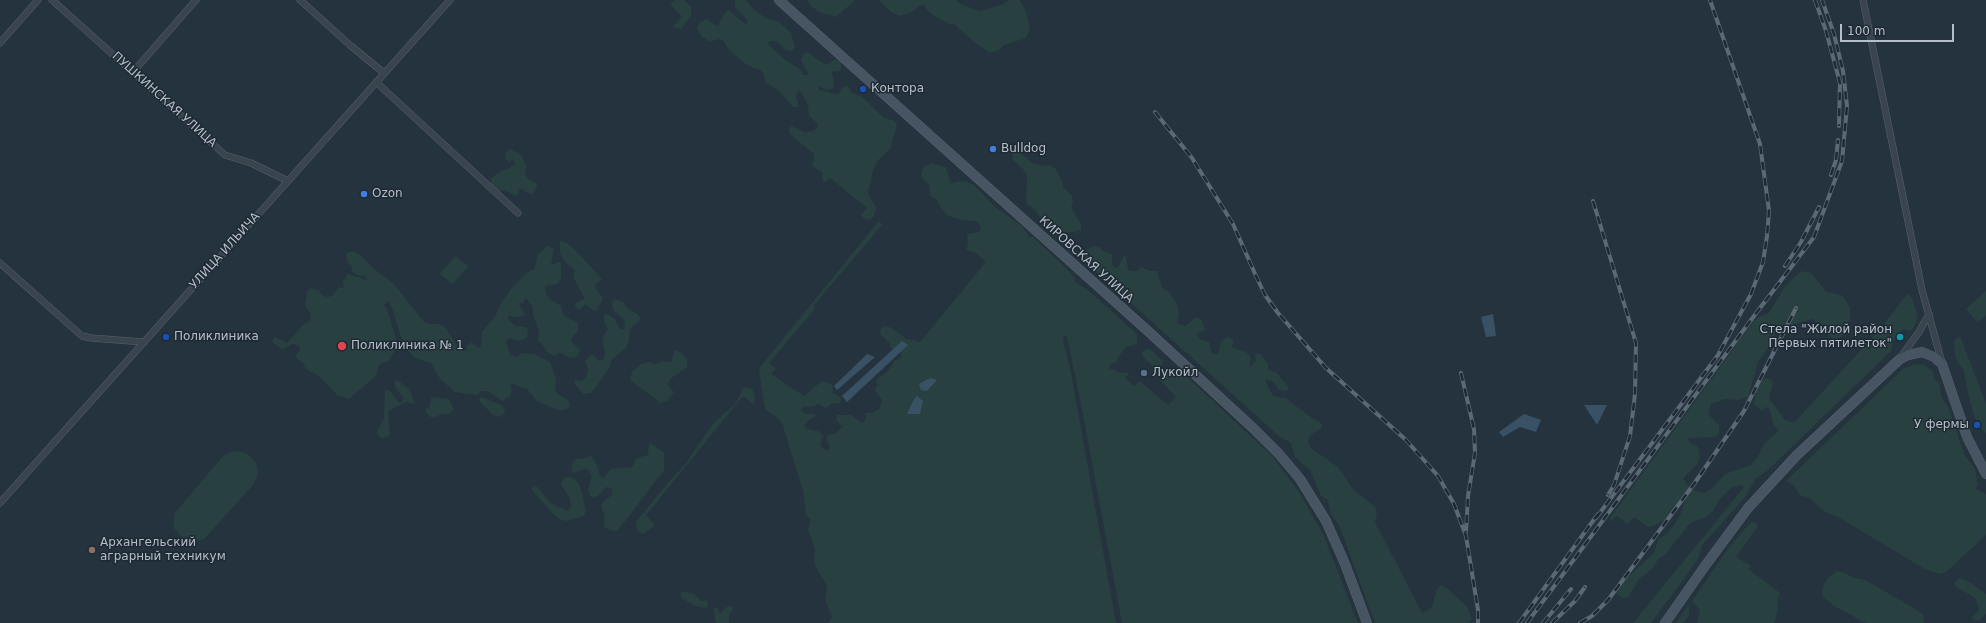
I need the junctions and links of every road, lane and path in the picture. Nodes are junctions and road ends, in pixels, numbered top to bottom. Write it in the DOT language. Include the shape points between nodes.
graph roads {
  1 [pos="38,0"];
  2 [pos="52,0"];
  3 [pos="196,0"];
  4 [pos="300,0"];
  5 [pos="450,0"];
  6 [pos="779,0"];
  7 [pos="1863,0"];
  8 [pos="0,44"];
  9 [pos="133,72"];
  10 [pos="384,73"];
  11 [pos="376,82"];
  12 [pos="288,181"];
  13 [pos="518,213"];
  14 [pos="0,263"];
  15 [pos="1928,314"];
  16 [pos="144,342"];
  17 [pos="1900,359"];
  18 [pos="1942,364"];
  19 [pos="1986,474"];
  20 [pos="0,503"];
  21 [pos="1367,623"];
  22 [pos="1665,623"];
  1 -- 8 [label="street"];
  2 -- 9 [label="street, ПУШКИНСКАЯ УЛИЦА"];
  3 -- 9 [label="street"];
  4 -- 10 [label="street"];
  5 -- 10 [label="street, УЛИЦА ИЛЬИЧА"];
  6 -- 21 [label="main road, КИРОВСКАЯ УЛИЦА" via="1254,429 1290,466 1326,521"];
  7 -- 15 [label="street"];
  9 -- 12 [label="street, ПУШКИНСКАЯ УЛИЦА" via="225,155 251,163"];
  10 -- 11 [label="street, УЛИЦА ИЛЬИЧА"];
  11 -- 12 [label="street, УЛИЦА ИЛЬИЧА"];
  11 -- 13 [label="street"];
  12 -- 16 [label="street, УЛИЦА ИЛЬИЧА"];
  14 -- 16 [label="street" via="82,336"];
  15 -- 17 [label="street"];
  15 -- 18 [label="street"];
  16 -- 20 [label="street, УЛИЦА ИЛЬИЧА"];
  17 -- 18 [label="main road" via="1916,352 1929,354"];
  17 -- 22 [label="main road" via="1797,455 1748,508"];
  18 -- 19 [label="main road" via="1967,438"];
}
